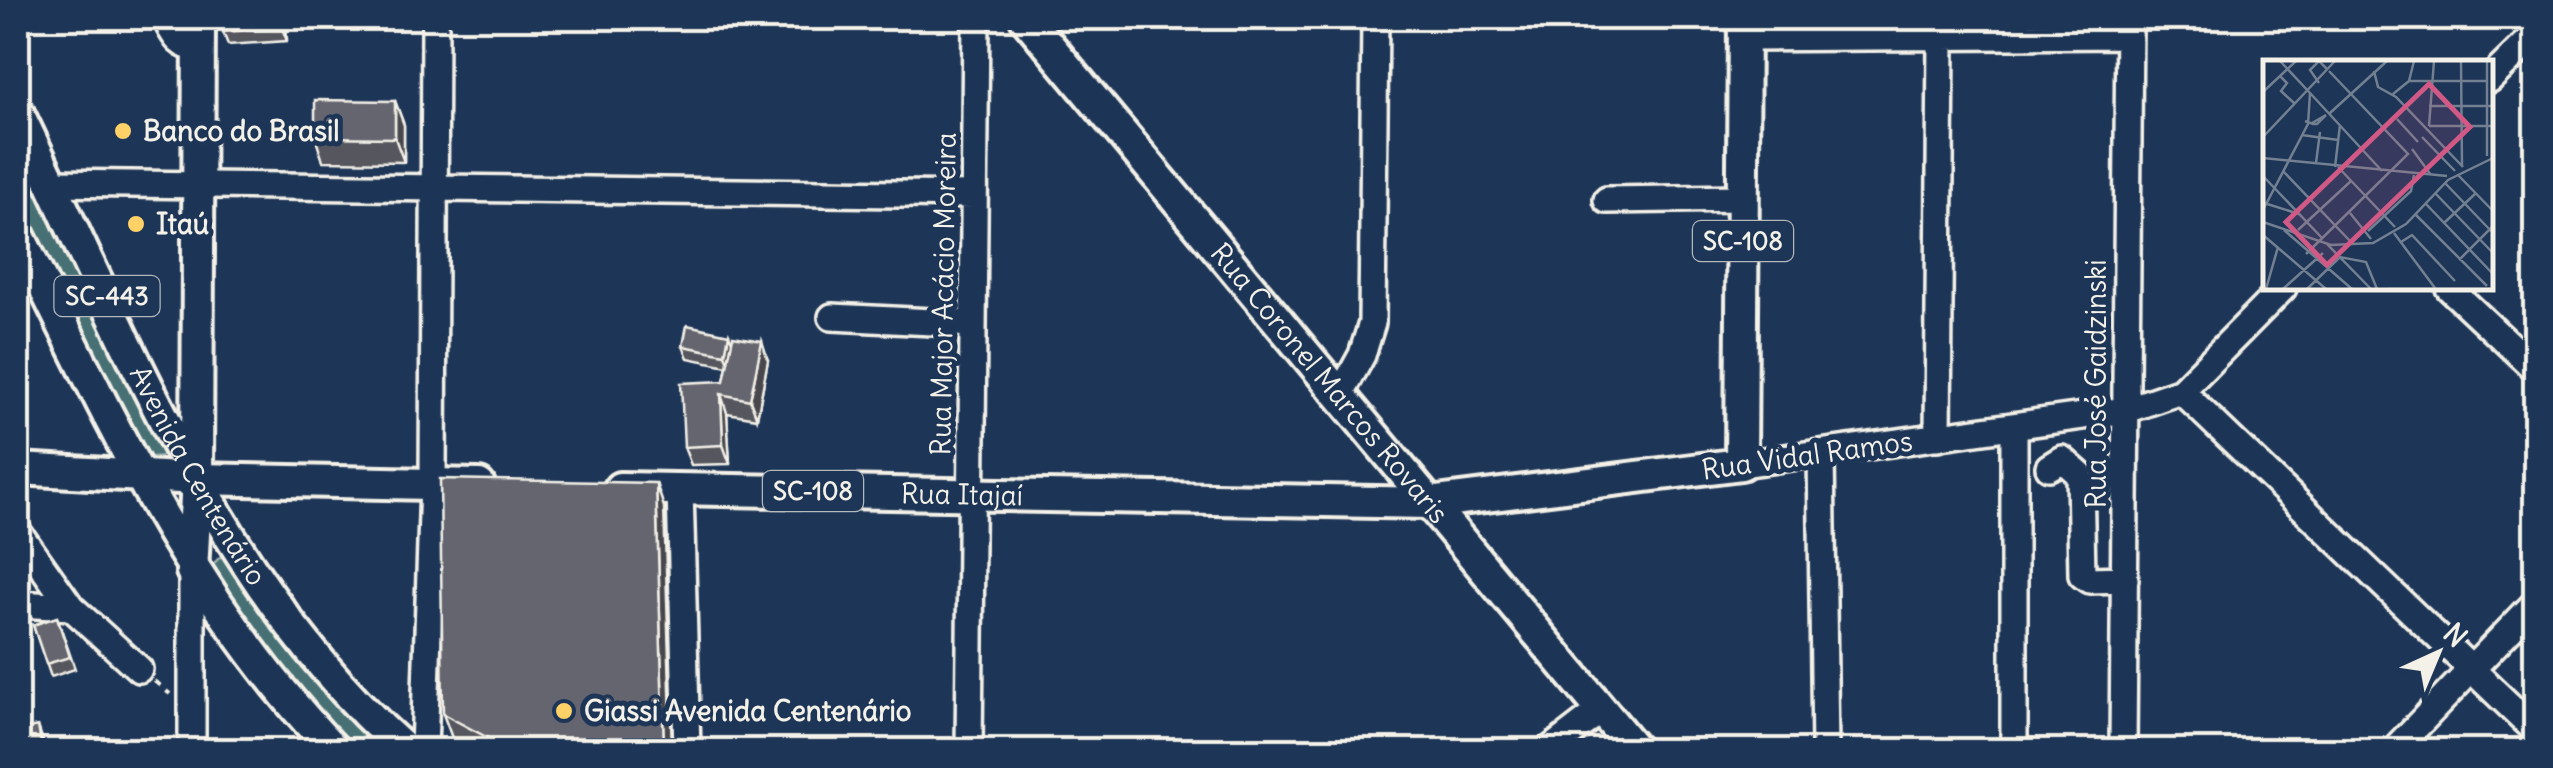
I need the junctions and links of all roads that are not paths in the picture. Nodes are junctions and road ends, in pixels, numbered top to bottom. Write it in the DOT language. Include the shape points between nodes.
graph roads {
  1 [pos="165,18"];
  2 [pos="200,18"];
  3 [pos="436,18"];
  4 [pos="976,18"];
  5 [pos="1026,18"];
  6 [pos="1375,18"];
  7 [pos="2129,26"];
  8 [pos="1744,28"];
  9 [pos="2536,34"];
  10 [pos="1940,38"];
  11 [pos="199,48"];
  12 [pos="2493,76"];
  13 [pos="18,113"];
  14 [pos="52,183"];
  15 [pos="200,185"];
  16 [pos="435,188"];
  17 [pos="974,195"];
  18 [pos="1743,198"];
  19 [pos="1607,200"];
  20 [pos="18,234"];
  21 [pos="2281,290"];
  22 [pos="2451,290"];
  23 [pos="832,317"];
  24 [pos="973,324"];
  25 [pos="2536,370"];
  26 [pos="2181,391"];
  27 [pos="1340,395"];
  28 [pos="2126,410"];
  29 [pos="2014,428"];
  30 [pos="1938,437"];
  31 [pos="1822,452"];
  32 [pos="1741,464"];
  33 [pos="2049,467"];
  34 [pos="18,469"];
  35 [pos="137,474"];
  36 [pos="197,479"];
  37 [pos="433,484"];
  38 [pos="509,486"];
  39 [pos="585,487"];
  40 [pos="680,489"];
  41 [pos="971,494"];
  42 [pos="1428,504"];
  43 [pos="18,532"];
  44 [pos="192,572"];
  45 [pos="2125,579"];
  46 [pos="2536,602"];
  47 [pos="18,604"];
  48 [pos="72,607"];
  49 [pos="138,669"];
  50 [pos="2472,669"];
  51 [pos="1601,710"];
  52 [pos="2536,730"];
  53 [pos="192,750"];
  54 [pos="334,750"];
  55 [pos="405,750"];
  56 [pos="424,750"];
  57 [pos="687,750"];
  58 [pos="969,750"];
  59 [pos="1548,750"];
  60 [pos="1635,750"];
  61 [pos="1826,750"];
  62 [pos="2014,750"];
  63 [pos="2123,750"];
  64 [pos="2394,750"];
  1 -- 11 [label="street" via="176,39"];
  2 -- 11 [label="main road"];
  3 -- 16 [label="street"];
  4 -- 17 [label="street, Rua Major Acácio Moreira"];
  5 -- 27 [label="main road, Rua Coronel Marcos Rovaris"];
  6 -- 27 [label="street" via="1372,324"];
  7 -- 10 [label="street"];
  7 -- 28 [label="street, Rua José Gaidzinski"];
  8 -- 10 [label="street"];
  8 -- 18 [label="main road, SC-108"];
  9 -- 12 [label="street"];
  10 -- 30 [label="street"];
  11 -- 15 [label="main road"];
  13 -- 14 [label="main road, Avenida Centenário / SC-443"];
  14 -- 15 [label="street"];
  14 -- 36 [label="main road, Avenida Centenário / SC-443"];
  15 -- 16 [label="street"];
  15 -- 36 [label="main road"];
  16 -- 17 [label="street"];
  16 -- 37 [label="street"];
  17 -- 24 [label="street, Rua Major Acácio Moreira"];
  18 -- 19 [label="street"];
  18 -- 32 [label="main road, SC-108"];
  20 -- 35 [label="main road, Avenida Centenário"];
  21 -- 26 [label="street"];
  22 -- 25 [label="street"];
  23 -- 24 [label="street"];
  24 -- 41 [label="street, Rua Major Acácio Moreira"];
  26 -- 28 [label="street, Rua Vidal Ramos"];
  26 -- 50 [label="street"];
  27 -- 42 [label="main road, Rua Coronel Marcos Rovaris"];
  28 -- 29 [label="street, Rua Vidal Ramos"];
  28 -- 45 [label="street, Rua José Gaidzinski"];
  29 -- 30 [label="street, Rua Vidal Ramos"];
  29 -- 62 [label="street"];
  30 -- 31 [label="street, Rua Vidal Ramos"];
  31 -- 32 [label="street, Rua Vidal Ramos"];
  31 -- 61 [label="street"];
  32 -- 42 [label="main road, Rua Vidal Ramos / SC-108"];
  33 -- 45 [label="street" via="2062,459 2080,475 2082,575"];
  34 -- 35 [label="main road"];
  35 -- 36 [label="main road"];
  35 -- 44 [label="main road, Avenida Centenário"];
  36 -- 37 [label="main road"];
  36 -- 44 [label="main road"];
  36 -- 55 [label="main road, Avenida Centenário / SC-443" via="299,635"];
  37 -- 38 [label="main road"];
  37 -- 56 [label="street"];
  39 -- 40 [label="main road, Rua Itajaí / SC-108"];
  40 -- 41 [label="main road, Rua Itajaí / SC-108"];
  40 -- 57 [label="street"];
  41 -- 42 [label="main road, Rua Itajaí / SC-108"];
  41 -- 58 [label="street, Rua Major Acácio Moreira"];
  42 -- 51 [label="main road, Rua Coronel Marcos Rovaris"];
  43 -- 48 [label="street"];
  44 -- 53 [label="street"];
  44 -- 54 [label="main road, Avenida Centenário" via="268,678"];
  45 -- 63 [label="street, Rua José Gaidzinski"];
  46 -- 50 [label="street"];
  47 -- 48 [label="street"];
  48 -- 49 [label="street"];
  50 -- 52 [label="street"];
  50 -- 64 [label="street"];
  51 -- 59 [label="street"];
  51 -- 60 [label="main road, Rua Coronel Marcos Rovaris"];
}
